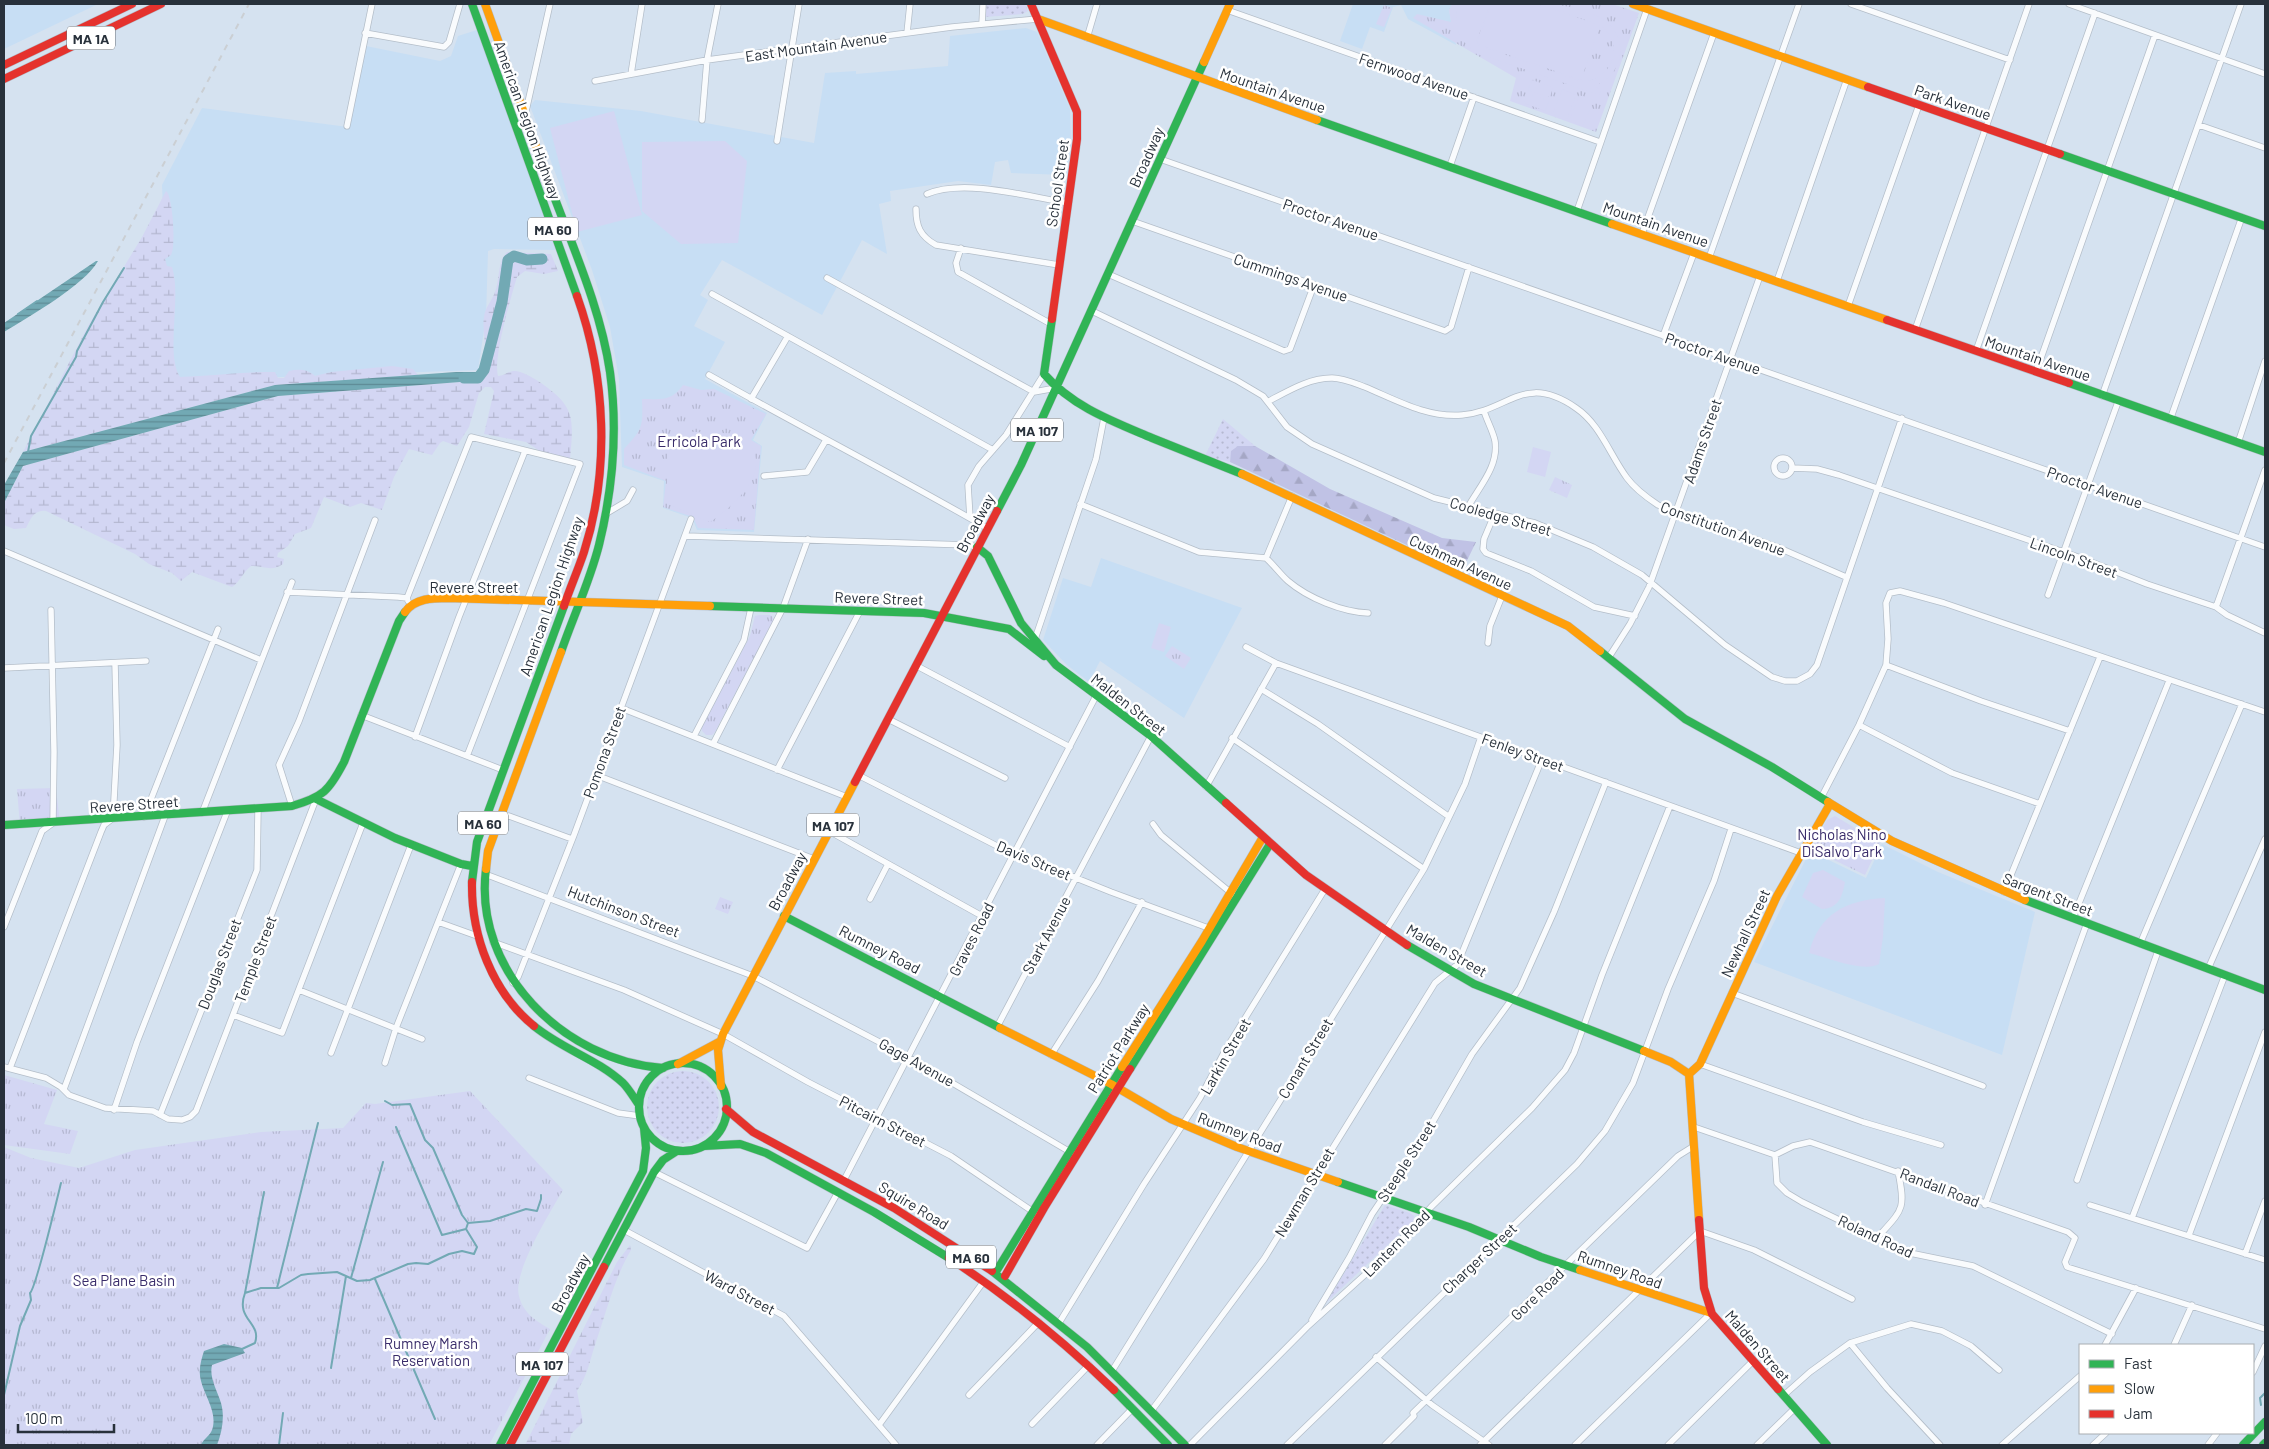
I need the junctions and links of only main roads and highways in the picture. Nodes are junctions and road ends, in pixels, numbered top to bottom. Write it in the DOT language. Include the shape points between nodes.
graph roads {
  1 [pos="132,4"];
  2 [pos="161,4"];
  3 [pos="472,4"];
  4 [pos="485,4"];
  5 [pos="1031,4"];
  6 [pos="1633,4"];
  7 [pos="1229,7"];
  8 [pos="1038,19"];
  9 [pos="4,65"];
  10 [pos="1196,78"];
  11 [pos="4,79"];
  12 [pos="2265,226"];
  13 [pos="1056,388"];
  14 [pos="2265,452"];
  15 [pos="977,547"];
  16 [pos="566,602"];
  17 [pos="581,602"];
  18 [pos="942,615"];
  19 [pos="1056,665"];
  20 [pos="316,799"];
  21 [pos="1830,804"];
  22 [pos="4,825"];
  23 [pos="1262,837"];
  24 [pos="1270,844"];
  25 [pos="472,866"];
  26 [pos="1233,895"];
  27 [pos="784,916"];
  28 [pos="2265,990"];
  29 [pos="719,1042"];
  30 [pos="678,1064"];
  31 [pos="663,1068"];
  32 [pos="1688,1074"];
  33 [pos="721,1086"];
  34 [pos="1114,1087"];
  35 [pos="639,1105"];
  36 [pos="726,1109"];
  37 [pos="644,1128"];
  38 [pos="704,1146"];
  39 [pos="677,1151"];
  40 [pos="1036,1214"];
  41 [pos="1000,1275"];
  42 [pos="1711,1313"];
  43 [pos="2265,1422"];
  44 [pos="2254,1434"];
  45 [pos="2254,1434"];
  46 [pos="500,1445"];
  47 [pos="510,1445"];
  48 [pos="1168,1445"];
  49 [pos="1185,1445"];
  50 [pos="1828,1445"];
  51 [pos="2243,1445"];
  1 -- 9 [label="main road, MA 1A"];
  2 -- 11 [label="main road, MA 1A"];
  3 -- 16 [label="main road, American Legion Highway / MA 60" via="579,299 596,367 602,431 599,484 587,541"];
  4 -- 17 [label="main road, American Legion Highway / MA 60" via="594,303 606,348 615,431 614,466 600,547"];
  5 -- 8 [label="main road, School Street"];
  6 -- 12 [label="main road, Park Avenue"];
  7 -- 10 [label="main road, Broadway / MA 107"];
  8 -- 10 [label="main road, Mountain Avenue"];
  8 -- 13 [label="main road, School Street" via="1078,112 1044,374"];
  10 -- 13 [label="main road, Broadway / MA 107"];
  10 -- 14 [label="main road, Mountain Avenue"];
  13 -- 15 [label="main road, Broadway / MA 107"];
  13 -- 21 [label="main road, Cushman Avenue" via="1104,418 1292,496 1568,626 1661,702"];
  15 -- 18 [label="main road, Broadway / MA 107"];
  15 -- 19 [label="main road, Malden Street" via="988,556 1021,623"];
  16 -- 17 [label="main road, Revere Street"];
  16 -- 20 [label="main road, Revere Street" via="466,599 409,602 339,773"];
  16 -- 25 [label="main road, American Legion Highway / MA 60" via="478,836"];
  17 -- 18 [label="main road, Revere Street"];
  17 -- 31 [label="main road, American Legion Highway / MA 60" via="488,851 484,874 485,908 492,942 513,983 539,1014 572,1037 623,1063"];
  18 -- 19 [label="main road, Revere Street" via="1009,629"];
  18 -- 27 [label="main road, Broadway / MA 107"];
  19 -- 23 [label="main road, Malden Street" via="1151,736"];
  20 -- 22 [label="main road, Revere Street" via="258,810"];
  20 -- 25 [label="main road" via="411,845"];
  21 -- 28 [label="main road, Sargent Street" via="1892,841 2004,892"];
  21 -- 32 [label="main road, Newhall Street" via="1777,896 1700,1064"];
  23 -- 24 [label="main road, Malden Street"];
  23 -- 26 [label="main road, Patriot Parkway"];
  24 -- 26 [label="main road, Patriot Parkway"];
  24 -- 32 [label="main road, Malden Street" via="1325,889 1450,972 1678,1065"];
  25 -- 35 [label="main road, American Legion Highway / MA 60" via="472,902 478,936 496,981 521,1014 552,1041 616,1078"];
  26 -- 34 [label="main road, Patriot Parkway"];
  27 -- 29 [label="main road, Broadway / MA 107"];
  27 -- 34 [label="main road, Rumney Road"];
  29 -- 30 [label="main road"];
  29 -- 33 [label="main road, Broadway / MA 107"];
  30 -- 31 [label="main road, MA 60"];
  30 -- 33 [label="main road, MA 60" via="700,1067"];
  31 -- 35 [label="main road" via="646,1084"];
  32 -- 42 [label="main road, Malden Street" via="1704,1288"];
  33 -- 36 [label="main road"];
  34 -- 40 [label="main road, Patriot Parkway" via="1077,1156"];
  34 -- 40 [label="main road, Patriot Parkway" via="1069,1151"];
  34 -- 42 [label="main road, Rumney Road" via="1183,1124 1249,1151 1566,1265"];
  35 -- 37 [label="main road"];
  36 -- 38 [label="main road" via="720,1130"];
  36 -- 41 [label="main road, Squire Road / MA 60" via="753,1132 934,1232"];
  37 -- 39 [label="main road" via="656,1142"];
  37 -- 46 [label="main road, Broadway / MA 107" via="646,1154 643,1171"];
  38 -- 39 [label="main road, MA 60"];
  38 -- 48 [label="main road, Squire Road / MA 60" via="748,1146 912,1233 1039,1322 1089,1365"];
  39 -- 47 [label="main road, Broadway / MA 107" via="663,1160 654,1172"];
  40 -- 41 [label="main road, Patriot Parkway"];
  41 -- 49 [label="main road, Squire Road / MA 60" via="1112,1371"];
  42 -- 50 [label="main road, Malden Street"];
  43 -- 44 [label="main road"];
  45 -- 51 [label="main road"];
}
